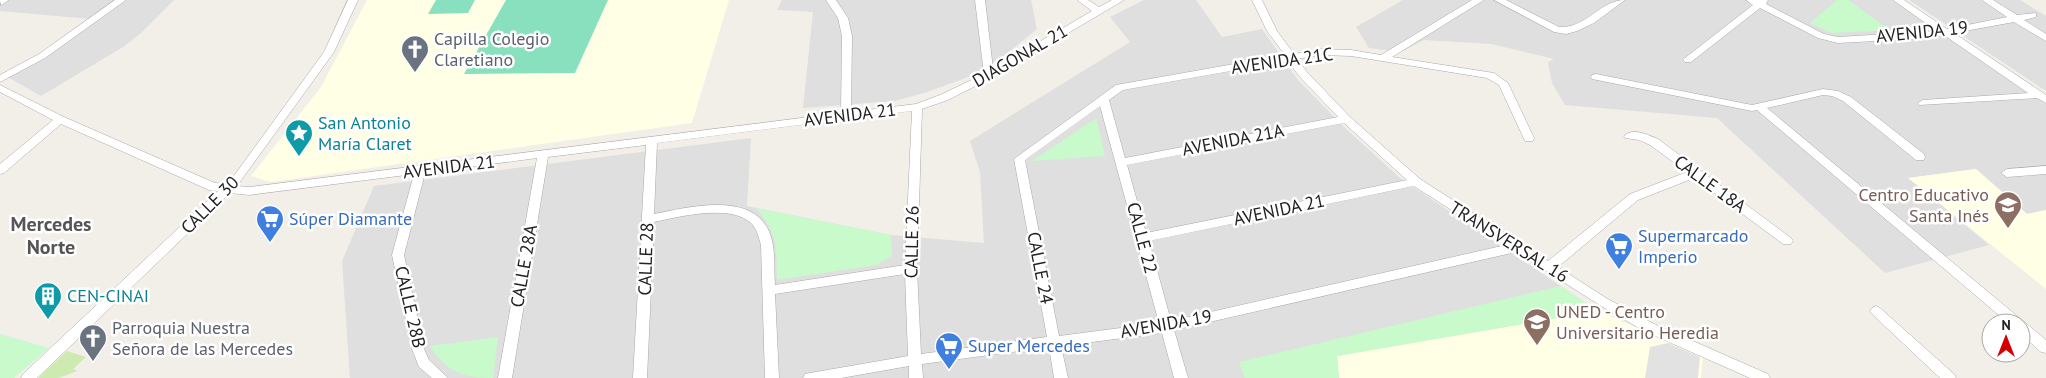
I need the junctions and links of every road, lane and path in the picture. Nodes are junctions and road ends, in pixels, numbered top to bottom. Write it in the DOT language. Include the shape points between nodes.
graph roads {
  1 [pos="122,0"];
  2 [pos="353,0"];
  3 [pos="831,0"];
  4 [pos="980,0"];
  5 [pos="1082,0"];
  6 [pos="1119,0"];
  7 [pos="1257,0"];
  8 [pos="1479,0"];
  9 [pos="1499,0"];
  10 [pos="1620,0"];
  11 [pos="1898,0"];
  12 [pos="1987,0"];
  13 [pos="1759,1"];
  14 [pos="1098,11"];
  15 [pos="2033,15"];
  16 [pos="2014,18"];
  17 [pos="1945,32"];
  18 [pos="2046,38"];
  19 [pos="1291,57"];
  20 [pos="1383,58"];
  21 [pos="1688,60"];
  22 [pos="989,75"];
  23 [pos="1596,77"];
  24 [pos="0,79"];
  25 [pos="0,88"];
  26 [pos="1103,98"];
  27 [pos="2042,98"];
  28 [pos="1923,103"];
  29 [pos="917,107"];
  30 [pos="1760,107"];
  31 [pos="846,114"];
  32 [pos="1346,119"];
  33 [pos="60,120"];
  34 [pos="1629,136"];
  35 [pos="1529,138"];
  36 [pos="652,139"];
  37 [pos="543,154"];
  38 [pos="1920,157"];
  39 [pos="1019,159"];
  40 [pos="1121,162"];
  41 [pos="0,170"];
  42 [pos="2046,170"];
  43 [pos="420,171"];
  44 [pos="1695,173"];
  45 [pos="2007,173"];
  46 [pos="1416,182"];
  47 [pos="227,189"];
  48 [pos="647,219"];
  49 [pos="1142,238"];
  50 [pos="1787,241"];
  51 [pos="1517,247"];
  52 [pos="1549,267"];
  53 [pos="910,269"];
  54 [pos="770,290"];
  55 [pos="1876,310"];
  56 [pos="2006,313"];
  57 [pos="1166,327"];
  58 [pos="2031,335"];
  59 [pos="1055,342"];
  60 [pos="2046,348"];
  61 [pos="914,360"];
  62 [pos="28,378"];
  63 [pos="441,378"];
  64 [pos="505,378"];
  65 [pos="640,378"];
  66 [pos="772,378"];
  67 [pos="810,378"];
  68 [pos="916,378"];
  69 [pos="1061,378"];
  70 [pos="1180,378"];
  71 [pos="1763,378"];
  72 [pos="1949,378"];
  1 -- 24 [label="street" via="42,56"];
  2 -- 47 [label="street, CALLE 30" via="329,52"];
  3 -- 31 [label="street" via="843,18 847,36"];
  4 -- 22 [label="street"];
  5 -- 14 [label="street"];
  6 -- 14 [label="street, DIAGONAL 21"];
  7 -- 19 [label="street, TRANSVERSAL 16" via="1272,31"];
  8 -- 20 [label="street"];
  9 -- 10 [label="street" via="1567,32"];
  11 -- 17 [label="street"];
  12 -- 16 [label="street"];
  13 -- 17 [label="street, AVENIDA 19" via="1830,39"];
  13 -- 21 [label="street"];
  14 -- 22 [label="street, DIAGONAL 21"];
  15 -- 16 [label="street, AVENIDA 19"];
  16 -- 17 [label="street, AVENIDA 19"];
  16 -- 18 [label="street"];
  17 -- 27 [label="street"];
  19 -- 20 [label="street, AVENIDA 21C" via="1322,52"];
  19 -- 26 [label="street, AVENIDA 21C" via="1120,87"];
  19 -- 32 [label="street, TRANSVERSAL 16"];
  20 -- 35 [label="street, AVENIDA 21C" via="1490,75 1503,82"];
  22 -- 29 [label="street, DIAGONAL 21" via="940,100"];
  23 -- 30 [label="street"];
  25 -- 33 [label="street, AVENIDA 21"];
  26 -- 39 [label="street, AVENIDA 21C"];
  26 -- 40 [label="street, CALLE 22"];
  27 -- 28 [label="street"];
  29 -- 31 [label="street, AVENIDA 21"];
  29 -- 53 [label="street, CALLE 26"];
  30 -- 38 [label="street" via="1823,92 1834,93 1847,99"];
  30 -- 56 [label="street"];
  31 -- 36 [label="street, AVENIDA 21"];
  32 -- 40 [label="street, AVENIDA 21A"];
  32 -- 46 [label="street, TRANSVERSAL 16"];
  33 -- 41 [label="street"];
  33 -- 47 [label="street, AVENIDA 21" via="213,187"];
  34 -- 44 [label="street, CALLE 18A" via="1641,136 1654,142"];
  36 -- 37 [label="street, AVENIDA 21"];
  36 -- 48 [label="street, CALLE 28"];
  37 -- 43 [label="street, AVENIDA 21"];
  37 -- 64 [label="street, CALLE 28A"];
  39 -- 59 [label="street, CALLE 24"];
  40 -- 49 [label="street, CALLE 22"];
  42 -- 45 [label="street"];
  43 -- 47 [label="street, AVENIDA 21" via="249,191"];
  43 -- 63 [label="street, CALLE 28B" via="398,255 418,349 424,362"];
  44 -- 50 [label="street, CALLE 18A"];
  44 -- 52 [label="street" via="1634,197"];
  46 -- 49 [label="street, AVENIDA 21"];
  46 -- 51 [label="street, TRANSVERSAL 16"];
  47 -- 62 [label="street, CALLE 30"];
  48 -- 54 [label="street" via="726,210 742,212 762,229 767,245"];
  48 -- 65 [label="street, CALLE 28"];
  49 -- 57 [label="street, CALLE 22"];
  51 -- 52 [label="street, TRANSVERSAL 16"];
  51 -- 57 [label="street, AVENIDA 19"];
  52 -- 71 [label="street, TRANSVERSAL 16" via="1648,327"];
  53 -- 54 [label="street"];
  53 -- 61 [label="street, CALLE 26"];
  54 -- 66 [label="street"];
  55 -- 72 [label="street"];
  57 -- 59 [label="street, AVENIDA 19"];
  57 -- 70 [label="street, CALLE 22"];
  58 -- 60 [label="street"];
  59 -- 61 [label="street, AVENIDA 19"];
  59 -- 69 [label="street, CALLE 24"];
  61 -- 67 [label="street, AVENIDA 19"];
  61 -- 68 [label="street, CALLE 26"];
}
